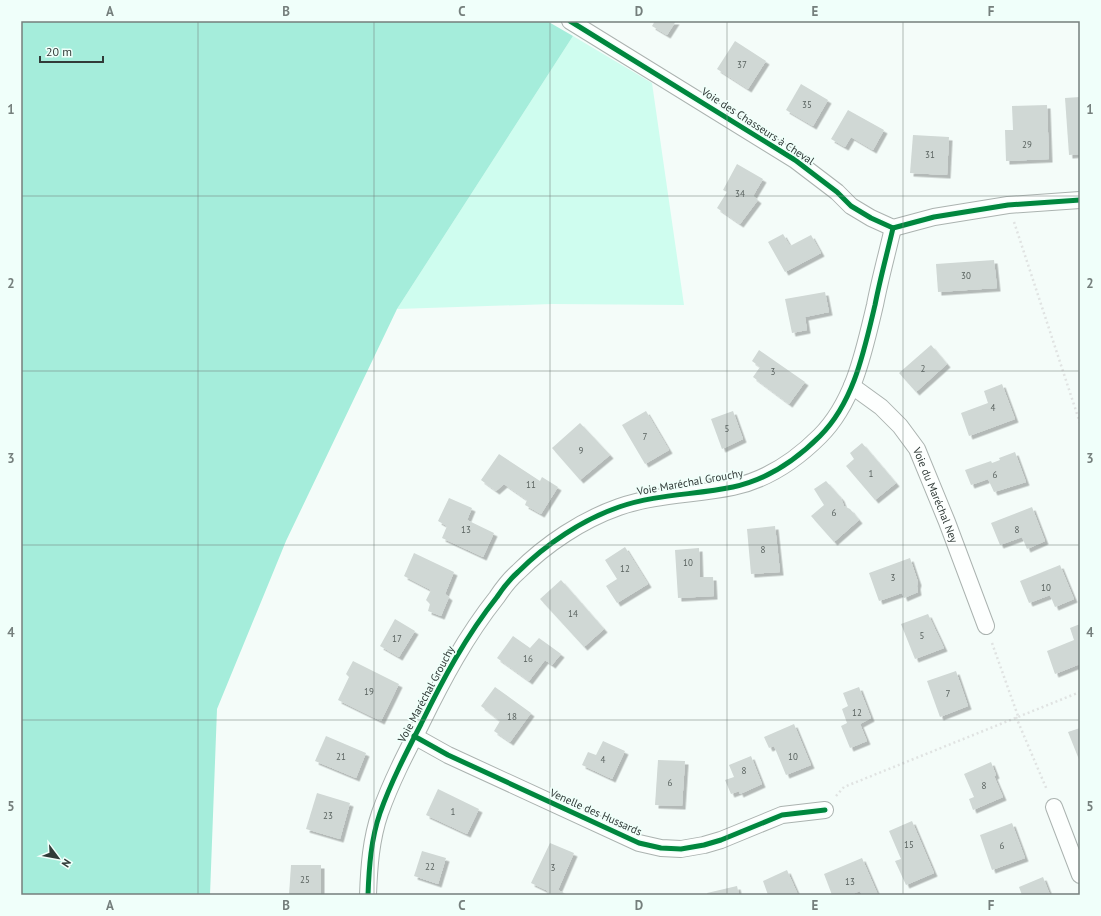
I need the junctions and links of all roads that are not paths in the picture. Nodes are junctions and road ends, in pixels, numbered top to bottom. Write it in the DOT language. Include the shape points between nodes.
graph roads {
  1 [pos="570,21"];
  2 [pos="1080,200"];
  3 [pos="893,228"];
  4 [pos="852,386"];
  5 [pos="986,626"];
  6 [pos="414,736"];
  7 [pos="1054,807"];
  8 [pos="825,810"];
  9 [pos="1080,875"];
  10 [pos="368,895"];
  1 -- 3 [label="street, Voie des Chasseurs à Cheval" via="795,160 851,206"];
  2 -- 3 [label="street" via="1008,205 934,217"];
  3 -- 4 [label="street, Voie Maréchal Grouchy" via="867,338"];
  4 -- 5 [label="street, Voie du Maréchal Ney" via="881,407 917,448"];
  4 -- 6 [label="street, Voie Maréchal Grouchy" via="837,414 822,434 808,448 779,469 735,487 650,498 619,507 571,531 532,558 516,573 483,614 443,679"];
  6 -- 8 [label="street, Venelle des Hussards" via="448,756 639,844 660,848 681,849 704,845 782,815"];
  6 -- 10 [label="street, Voie Maréchal Grouchy" via="380,814 371,849"];
  7 -- 9 [label="street"];
}
